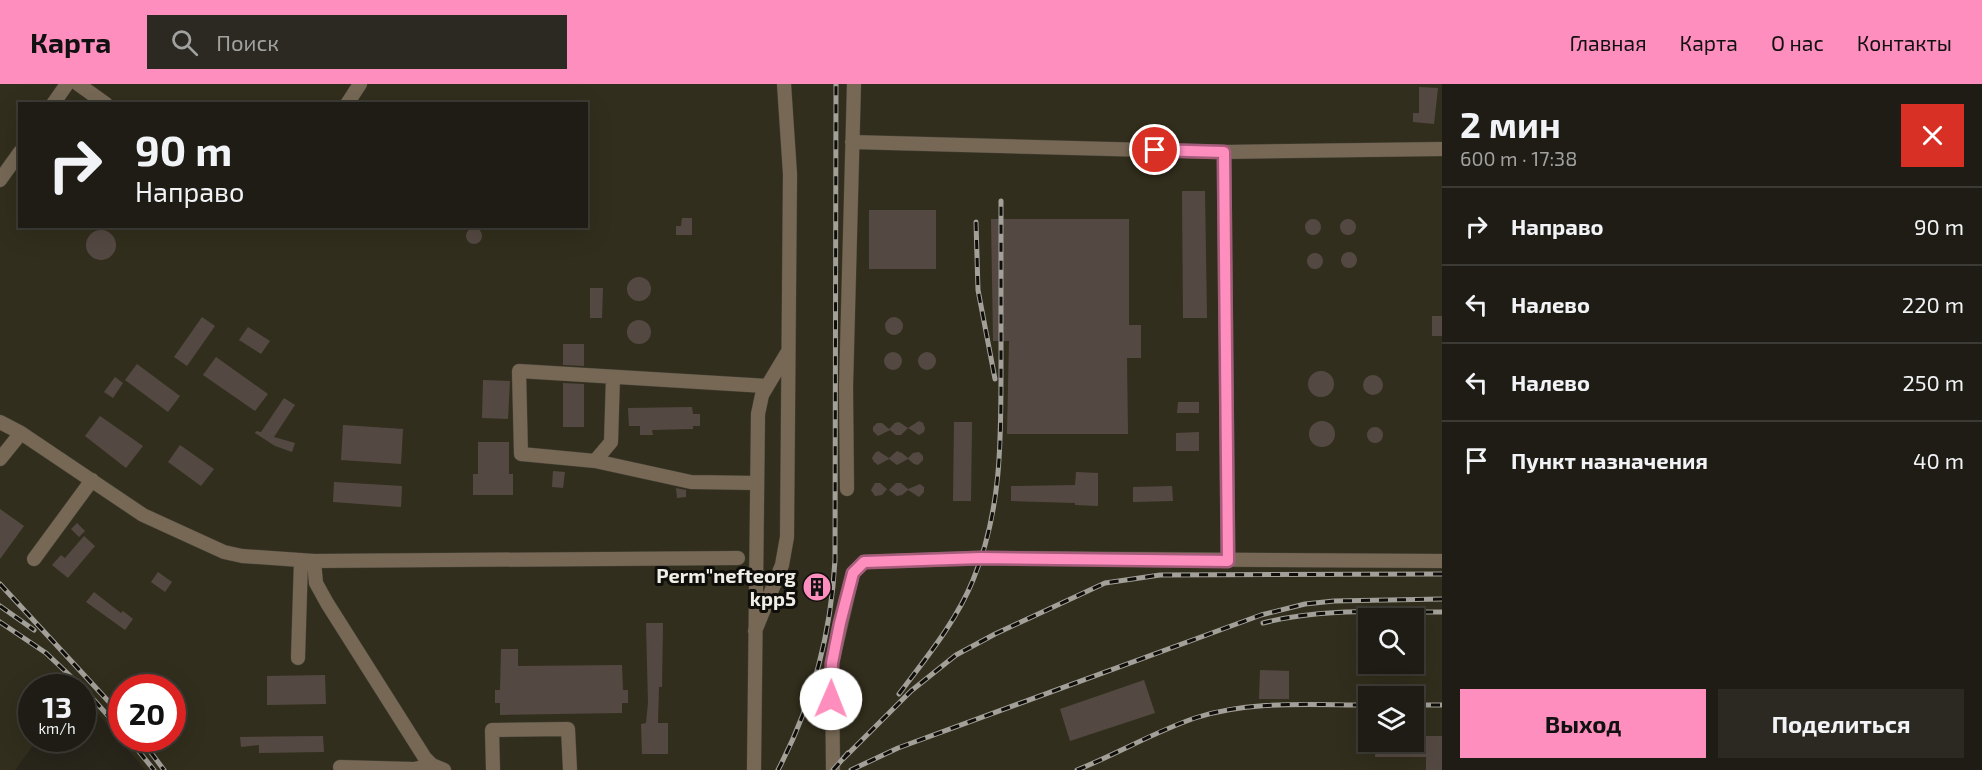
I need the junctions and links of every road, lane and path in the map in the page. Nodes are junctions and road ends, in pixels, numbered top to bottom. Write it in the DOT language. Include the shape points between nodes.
graph roads {
  1 [pos="67,84"];
  2 [pos="78,84"];
  3 [pos="360,84"];
  4 [pos="784,84"];
  5 [pos="854,84"];
  6 [pos="54,102"];
  7 [pos="103,102"];
  8 [pos="348,102"];
  9 [pos="852,142"];
  10 [pos="1442,149"];
  11 [pos="1224,152"];
  12 [pos="18,155"];
  13 [pos="0,180"];
  14 [pos="789,348"];
  15 [pos="613,377"];
  16 [pos="766,386"];
  17 [pos="0,422"];
  18 [pos="21,433"];
  19 [pos="0,459"];
  20 [pos="595,461"];
  21 [pos="92,480"];
  22 [pos="757,483"];
  23 [pos="847,489"];
  24 [pos="738,558"];
  25 [pos="34,560"];
  26 [pos="308,561"];
  27 [pos="1228,561"];
  28 [pos="1442,561"];
  29 [pos="755,631"];
  30 [pos="298,658"];
  31 [pos="340,767"];
  32 [pos="438,768"];
  33 [pos="493,770"];
  34 [pos="570,770"];
  35 [pos="754,770"];
  36 [pos="833,770"];
  1 -- 6 [label="street"];
  2 -- 7 [label="street"];
  3 -- 8 [label="street"];
  4 -- 14 [label="street" via="790,174"];
  5 -- 9 [label="street"];
  9 -- 11 [label="street"];
  9 -- 23 [label="street"];
  10 -- 11 [label="street"];
  11 -- 27 [label="street"];
  12 -- 13 [label="street"];
  14 -- 16 [label="street"];
  14 -- 29 [label="street" via="785,554"];
  15 -- 16 [label="street"];
  15 -- 20 [label="street" via="611,442"];
  15 -- 20 [label="street" via="519,371 521,454"];
  16 -- 22 [label="street" via="758,414"];
  17 -- 18 [label="street"];
  18 -- 19 [label="street"];
  18 -- 21 [label="street"];
  20 -- 22 [label="street" via="692,482"];
  21 -- 25 [label="street"];
  21 -- 26 [label="street" via="143,515 224,552"];
  22 -- 29 [label="street"];
  24 -- 26 [label="street"];
  26 -- 30 [label="street"];
  26 -- 32 [label="street" via="327,603 425,758"];
  27 -- 28 [label="street"];
  27 -- 36 [label="street" via="981,558 864,562 853,573 832,663"];
  29 -- 35 [label="street"];
  31 -- 32 [label="street"];
  33 -- 34 [label="street" via="492,730 568,729"];
}
